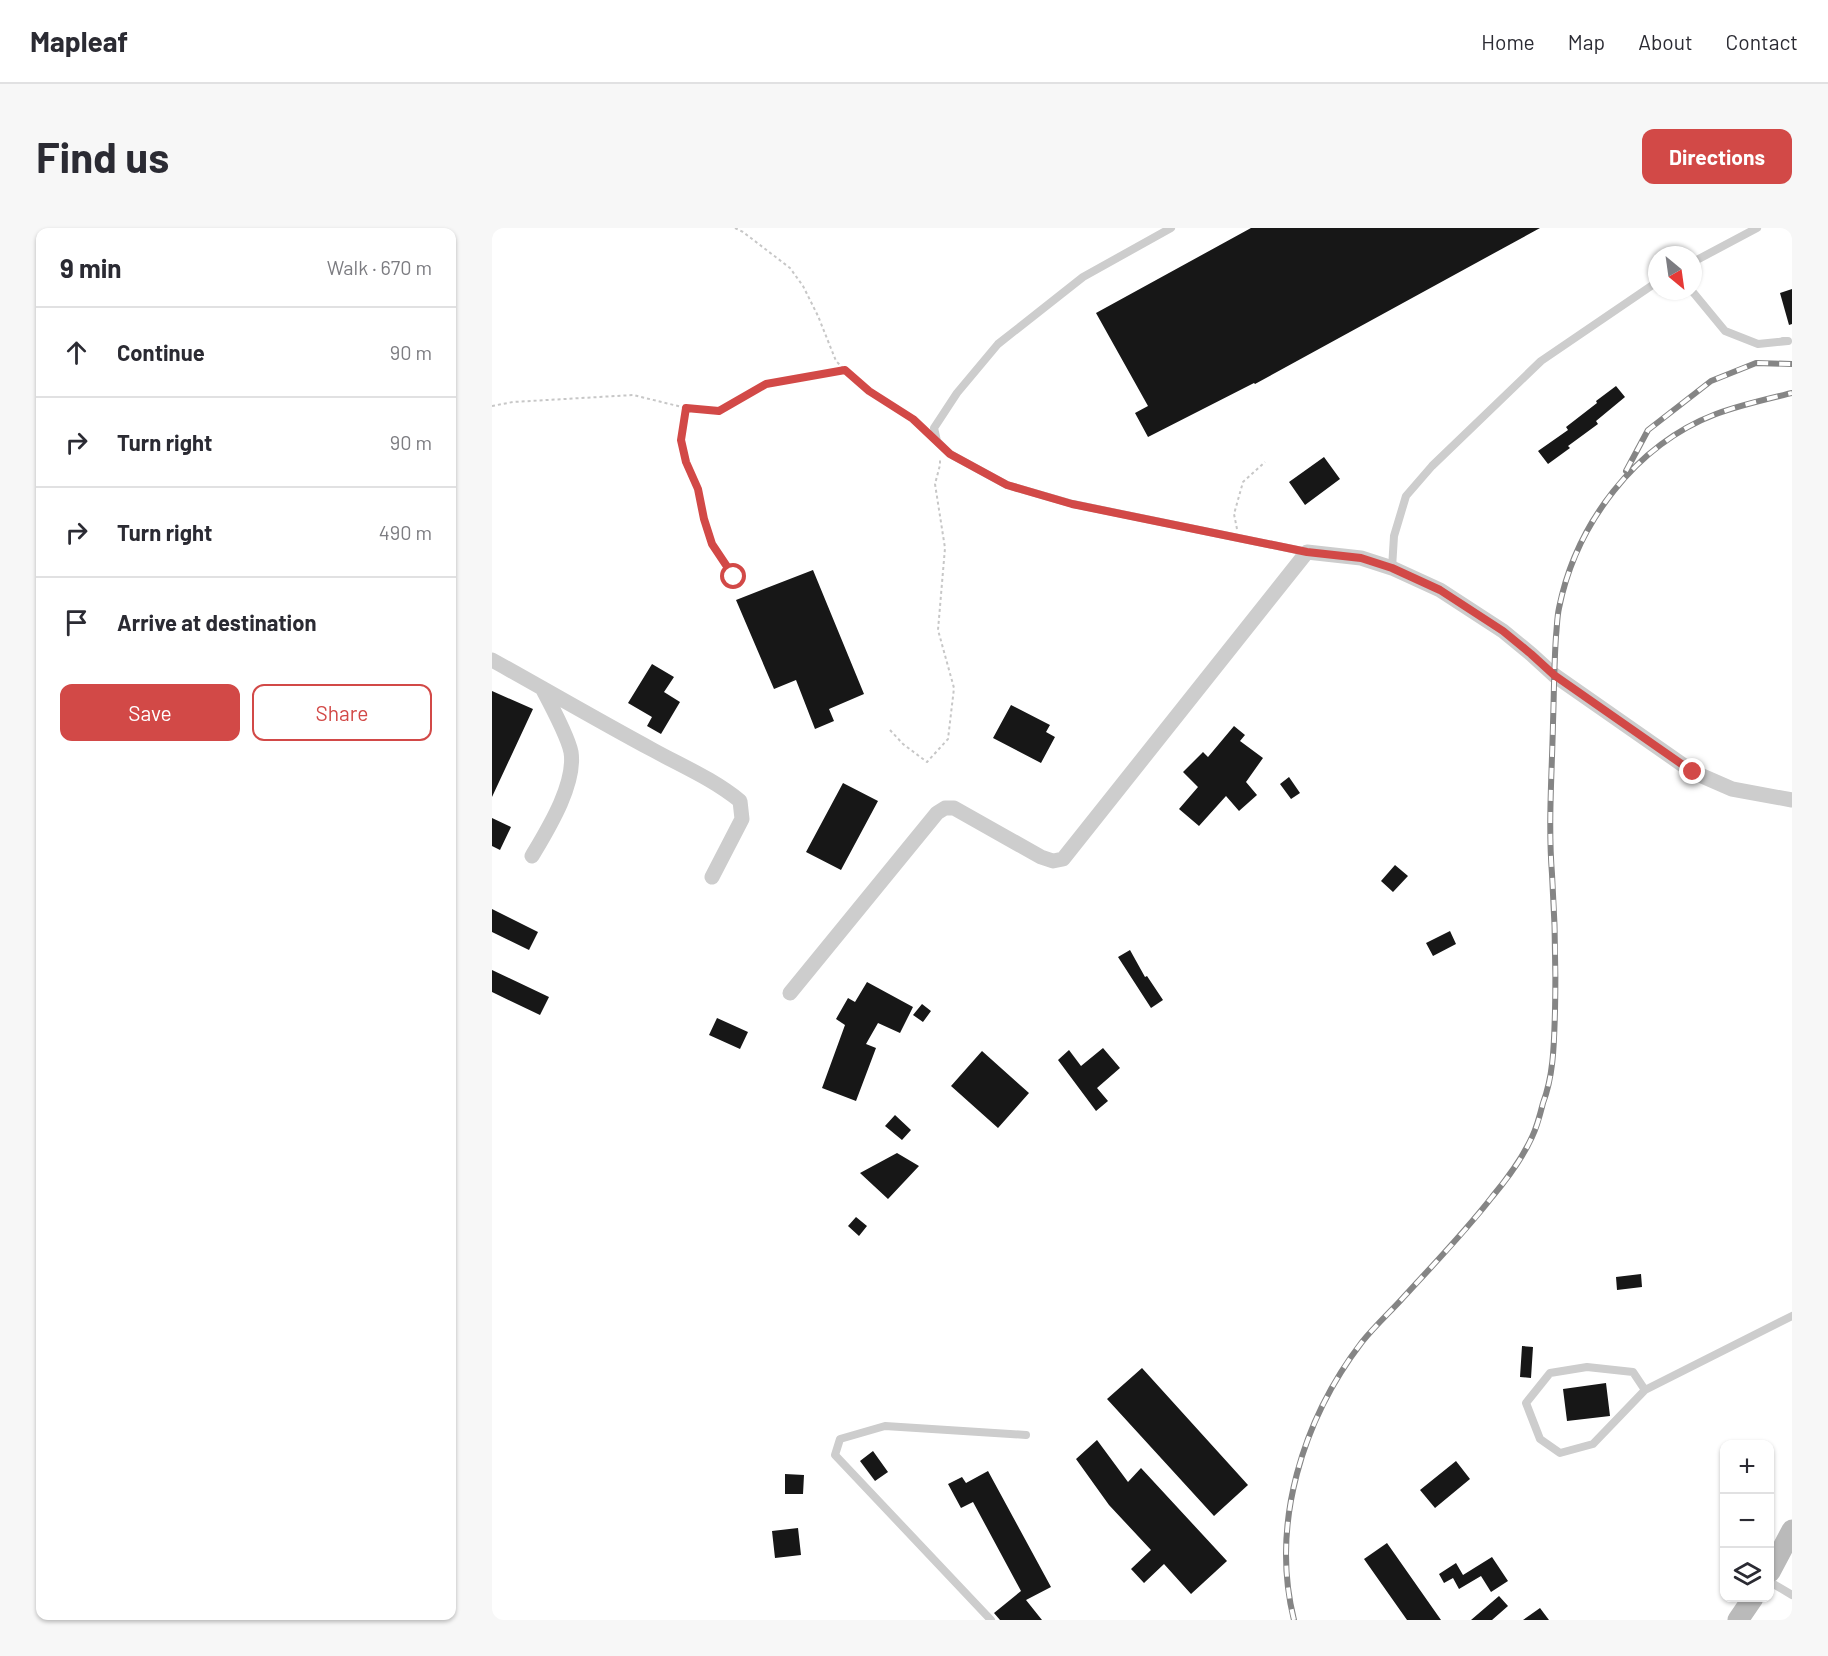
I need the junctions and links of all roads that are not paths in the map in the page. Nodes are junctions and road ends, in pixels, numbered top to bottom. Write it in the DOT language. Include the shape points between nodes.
graph roads {
  1 [pos="1171,228"];
  2 [pos="1757,228"];
  3 [pos="1702,257"];
  4 [pos="1648,288"];
  5 [pos="1699,300"];
  6 [pos="1784,341"];
  7 [pos="1307,552"];
  8 [pos="1392,568"];
  9 [pos="492,660"];
  10 [pos="542,688"];
  11 [pos="1792,800"];
  12 [pos="532,856"];
  13 [pos="712,876"];
  14 [pos="790,993"];
  15 [pos="1792,1316"];
  16 [pos="1645,1390"];
  17 [pos="1026,1436"];
  18 [pos="1792,1530"];
  19 [pos="1774,1564"];
  20 [pos="1774,1584"];
  21 [pos="1792,1595"];
  22 [pos="1750,1602"];
  23 [pos="991,1620"];
  24 [pos="1738,1620"];
  1 -- 7 [label="lane" via="1083,277 998,344 934,428 937,441 950,454 1007,485 1072,504"];
  2 -- 3 [label="lane"];
  4 -- 8 [label="lane" via="1541,361 1432,466 1406,496 1394,536"];
  5 -- 6 [label="lane" via="1725,331 1758,344 1788,341"];
  7 -- 8 [label="street" via="1361,558"];
  7 -- 14 [label="street" via="1063,859 1041,857 954,808 945,808"];
  8 -- 11 [label="street" via="1440,590 1503,631 1554,675 1693,772 1732,789"];
  9 -- 10 [label="street"];
  10 -- 12 [label="street" via="571,750 572,770 552,823"];
  10 -- 13 [label="street" via="692,769 740,801 742,819"];
  15 -- 16 [label="lane"];
  16 -- 16 [label="lane" via="1633,1372 1587,1367 1550,1373 1526,1403 1540,1438 1560,1453 1593,1444"];
  17 -- 23 [label="lane" via="885,1426 840,1439 835,1455"];
  18 -- 19 [label="street"];
  20 -- 21 [label="lane"];
  22 -- 24 [label="street"];
}
